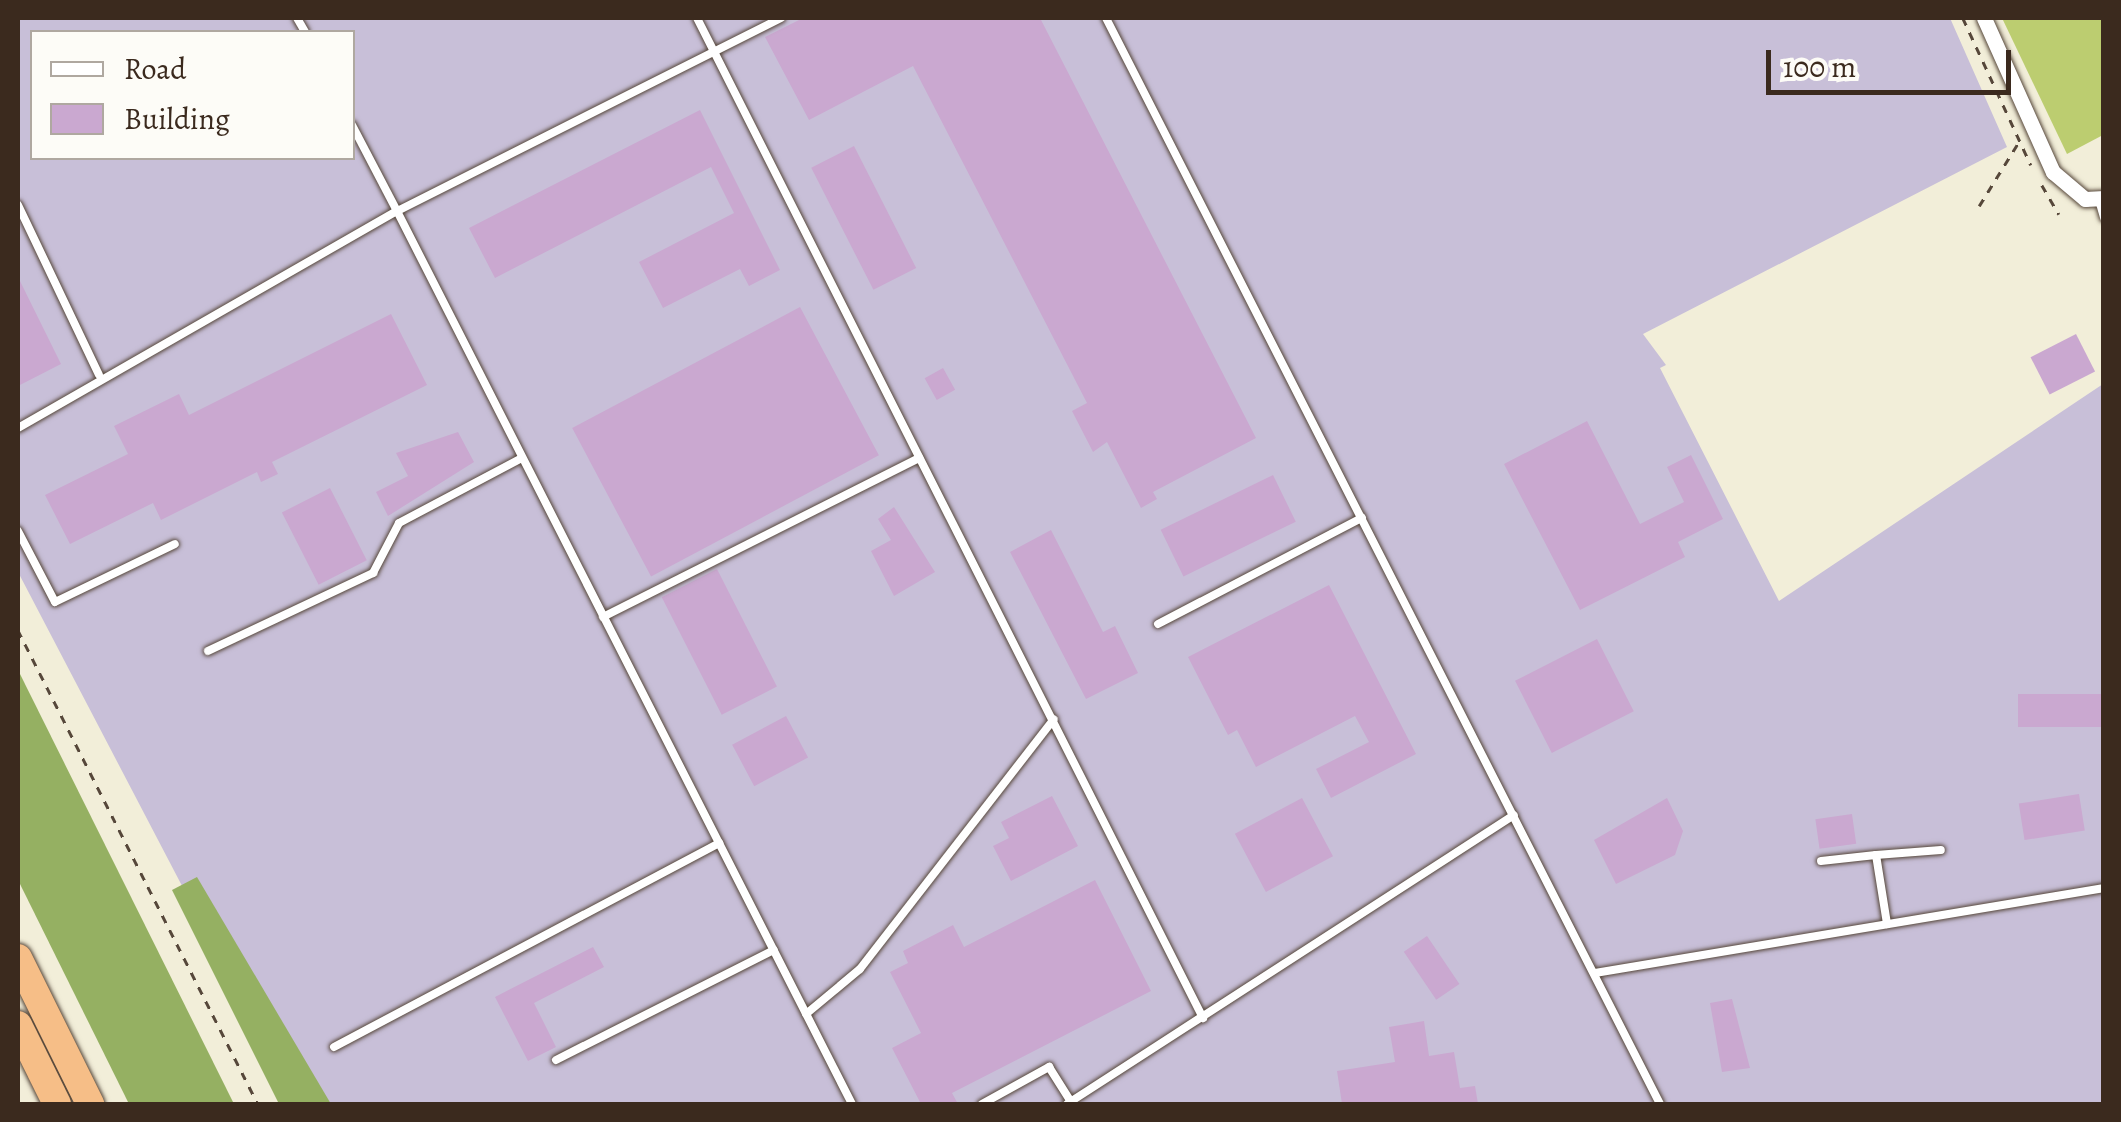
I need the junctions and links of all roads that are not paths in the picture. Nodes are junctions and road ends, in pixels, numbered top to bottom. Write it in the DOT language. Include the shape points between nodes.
graph roads {
  1 [pos="696,18"];
  2 [pos="781,18"];
  3 [pos="1106,18"];
  4 [pos="1984,18"];
  5 [pos="714,52"];
  6 [pos="355,131"];
  7 [pos="2101,199"];
  8 [pos="18,205"];
  9 [pos="397,212"];
  10 [pos="2104,216"];
  11 [pos="99,375"];
  12 [pos="18,428"];
  13 [pos="522,458"];
  14 [pos="919,458"];
  15 [pos="1362,518"];
  16 [pos="18,531"];
  17 [pos="175,544"];
  18 [pos="603,617"];
  19 [pos="1158,624"];
  20 [pos="208,651"];
  21 [pos="1054,718"];
  22 [pos="1514,815"];
  23 [pos="718,843"];
  24 [pos="1941,850"];
  25 [pos="1876,855"];
  26 [pos="1821,860"];
  27 [pos="2104,888"];
  28 [pos="1887,924"];
  29 [pos="774,950"];
  30 [pos="18,958"];
  31 [pos="1595,973"];
  32 [pos="806,1014"];
  33 [pos="1203,1018"];
  34 [pos="18,1025"];
  35 [pos="334,1048"];
  36 [pos="556,1060"];
  37 [pos="1069,1103"];
  38 [pos="56,1104"];
  39 [pos="90,1104"];
  40 [pos="852,1104"];
  41 [pos="982,1104"];
  42 [pos="1660,1104"];
  1 -- 5 [label="lane"];
  2 -- 5 [label="lane"];
  3 -- 15 [label="lane"];
  4 -- 7 [label="street" via="2054,172 2068,190"];
  5 -- 9 [label="lane"];
  5 -- 14 [label="lane"];
  6 -- 9 [label="lane"];
  7 -- 10 [label="lane"];
  8 -- 11 [label="lane"];
  9 -- 11 [label="lane"];
  9 -- 13 [label="lane"];
  11 -- 12 [label="lane"];
  13 -- 18 [label="lane"];
  13 -- 20 [label="lane" via="399,522 373,573"];
  14 -- 18 [label="lane"];
  14 -- 21 [label="lane"];
  15 -- 19 [label="lane"];
  15 -- 22 [label="lane"];
  16 -- 17 [label="lane" via="54,602"];
  18 -- 23 [label="lane"];
  21 -- 32 [label="lane" via="860,969"];
  21 -- 33 [label="lane"];
  22 -- 31 [label="lane"];
  22 -- 33 [label="lane"];
  23 -- 29 [label="lane"];
  23 -- 35 [label="lane"];
  24 -- 25 [label="lane"];
  25 -- 26 [label="lane"];
  25 -- 28 [label="lane"];
  27 -- 28 [label="lane"];
  28 -- 31 [label="lane"];
  29 -- 32 [label="lane"];
  29 -- 36 [label="lane"];
  30 -- 39 [label="highway"];
  31 -- 42 [label="lane"];
  32 -- 40 [label="lane"];
  33 -- 37 [label="lane"];
  34 -- 38 [label="highway"];
  37 -- 41 [label="lane" via="1049,1067"];
}
